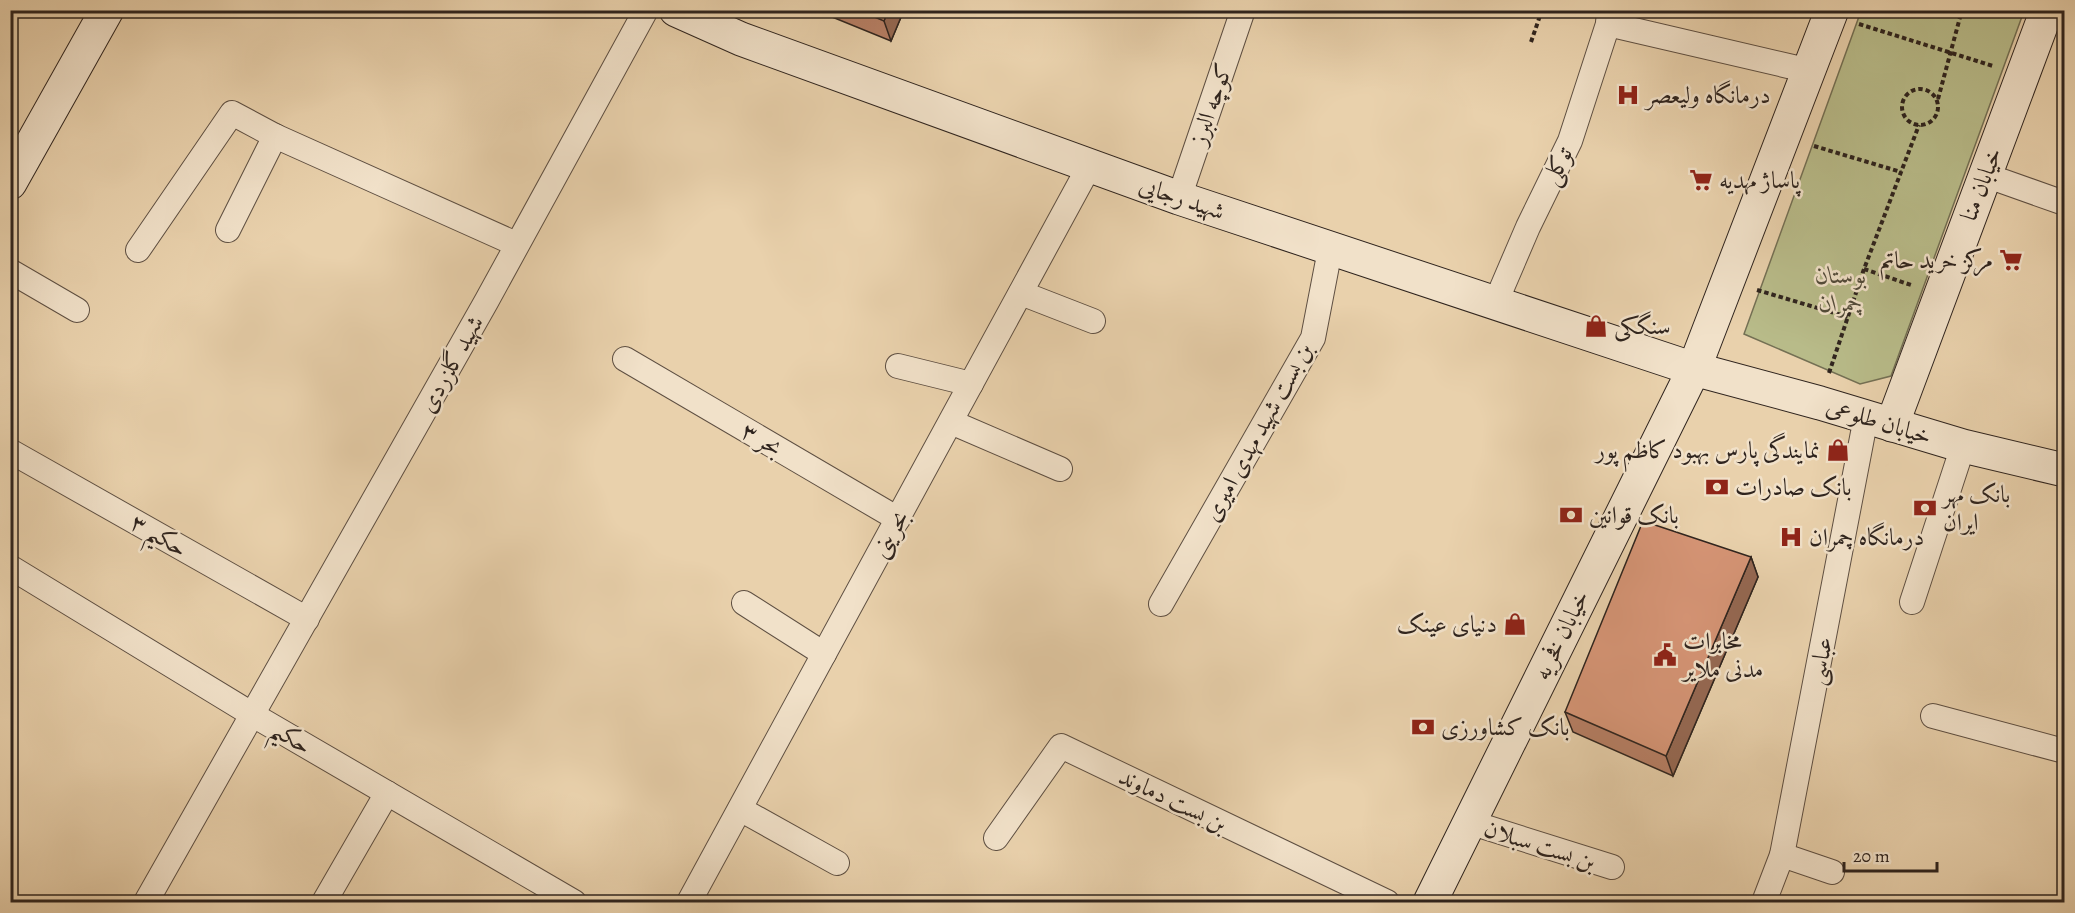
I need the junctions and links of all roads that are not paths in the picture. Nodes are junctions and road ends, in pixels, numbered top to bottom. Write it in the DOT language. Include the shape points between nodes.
graph roads {
  1 [pos="107,10"];
  2 [pos="646,10"];
  3 [pos="1243,10"];
  4 [pos="2047,10"];
  5 [pos="679,11"];
  6 [pos="1831,13"];
  7 [pos="1609,17"];
  8 [pos="1810,71"];
  9 [pos="275,136"];
  10 [pos="1090,165"];
  11 [pos="1984,176"];
  12 [pos="10,183"];
  13 [pos="1179,198"];
  14 [pos="2064,203"];
  15 [pos="228,230"];
  16 [pos="516,244"];
  17 [pos="138,250"];
  18 [pos="1330,250"];
  19 [pos="10,271"];
  20 [pos="1021,293"];
  21 [pos="1495,304"];
  22 [pos="77,310"];
  23 [pos="1093,321"];
  24 [pos="625,360"];
  25 [pos="898,366"];
  26 [pos="1694,369"];
  27 [pos="971,384"];
  28 [pos="1879,421"];
  29 [pos="951,422"];
  30 [pos="1963,446"];
  31 [pos="10,451"];
  32 [pos="1060,469"];
  33 [pos="2064,470"];
  34 [pos="898,519"];
  35 [pos="10,567"];
  36 [pos="1912,602"];
  37 [pos="744,603"];
  38 [pos="1161,604"];
  39 [pos="307,619"];
  40 [pos="824,654"];
  41 [pos="253,715"];
  42 [pos="1933,716"];
  43 [pos="2064,751"];
  44 [pos="387,793"];
  45 [pos="740,809"];
  46 [pos="1469,822"];
  47 [pos="996,838"];
  48 [pos="1782,855"];
  49 [pos="837,863"];
  50 [pos="1612,867"];
  51 [pos="1832,872"];
  52 [pos="146,903"];
  53 [pos="324,903"];
  54 [pos="574,903"];
  55 [pos="689,903"];
  56 [pos="1387,903"];
  57 [pos="1430,903"];
  58 [pos="1764,903"];
  1 -- 12 [label="main road"];
  2 -- 16 [label="street, شهید گلزردی"];
  3 -- 13 [label="street, کوچه البرز"];
  4 -- 11 [label="main road, خیابان منا"];
  5 -- 10 [label="main road, شهید رجایی" via="741,39"];
  6 -- 8 [label="main road, خیابان فخریه"];
  7 -- 8 [label="street"];
  7 -- 21 [label="street, توکلی" via="1570,141"];
  8 -- 26 [label="main road, خیابان فخریه"];
  9 -- 15 [label="street"];
  9 -- 16 [label="street"];
  9 -- 17 [label="street" via="232,113"];
  10 -- 13 [label="main road, شهید رجایی"];
  10 -- 20 [label="street, بحرینی"];
  11 -- 14 [label="street"];
  11 -- 28 [label="main road, خیابان منا" via="1940,295"];
  13 -- 18 [label="main road, شهید رجایی"];
  16 -- 39 [label="street, شهید گلزردی"];
  18 -- 21 [label="main road, شهید رجایی"];
  18 -- 38 [label="street, بن بست شهید مهدی امیری" via="1313,338"];
  19 -- 22 [label="street"];
  20 -- 23 [label="street"];
  20 -- 27 [label="street, بحرینی"];
  21 -- 26 [label="main road, شهید رجایی"];
  24 -- 34 [label="street, بحر ۳"];
  25 -- 27 [label="street"];
  26 -- 28 [label="main road, خیابان طلوعی"];
  26 -- 46 [label="main road, خیابان فخریه"];
  27 -- 29 [label="street, بحرینی"];
  28 -- 30 [label="main road, خیابان طلوعی"];
  28 -- 48 [label="street, عباسی"];
  29 -- 32 [label="street"];
  29 -- 34 [label="street, بحرینی"];
  30 -- 33 [label="main road, خیابان طلوعی"];
  30 -- 36 [label="street"];
  31 -- 39 [label="street, حکیم ۳"];
  34 -- 40 [label="street, بحرینی"];
  35 -- 41 [label="street, حکیم"];
  37 -- 40 [label="street"];
  39 -- 41 [label="street, شهید گلزردی"];
  40 -- 45 [label="street, بحرینی"];
  41 -- 44 [label="street, حکیم"];
  41 -- 52 [label="street, شهید گلزردی"];
  42 -- 43 [label="street"];
  44 -- 53 [label="street"];
  44 -- 54 [label="street, حکیم"];
  45 -- 49 [label="street"];
  45 -- 55 [label="street, بحرینی"];
  46 -- 50 [label="street, بن بست سبلان"];
  46 -- 57 [label="main road, خیابان فخریه"];
  47 -- 56 [label="street, بن بست دماوند" via="1061,746"];
  48 -- 51 [label="street"];
  48 -- 58 [label="street, عباسی"];
}
